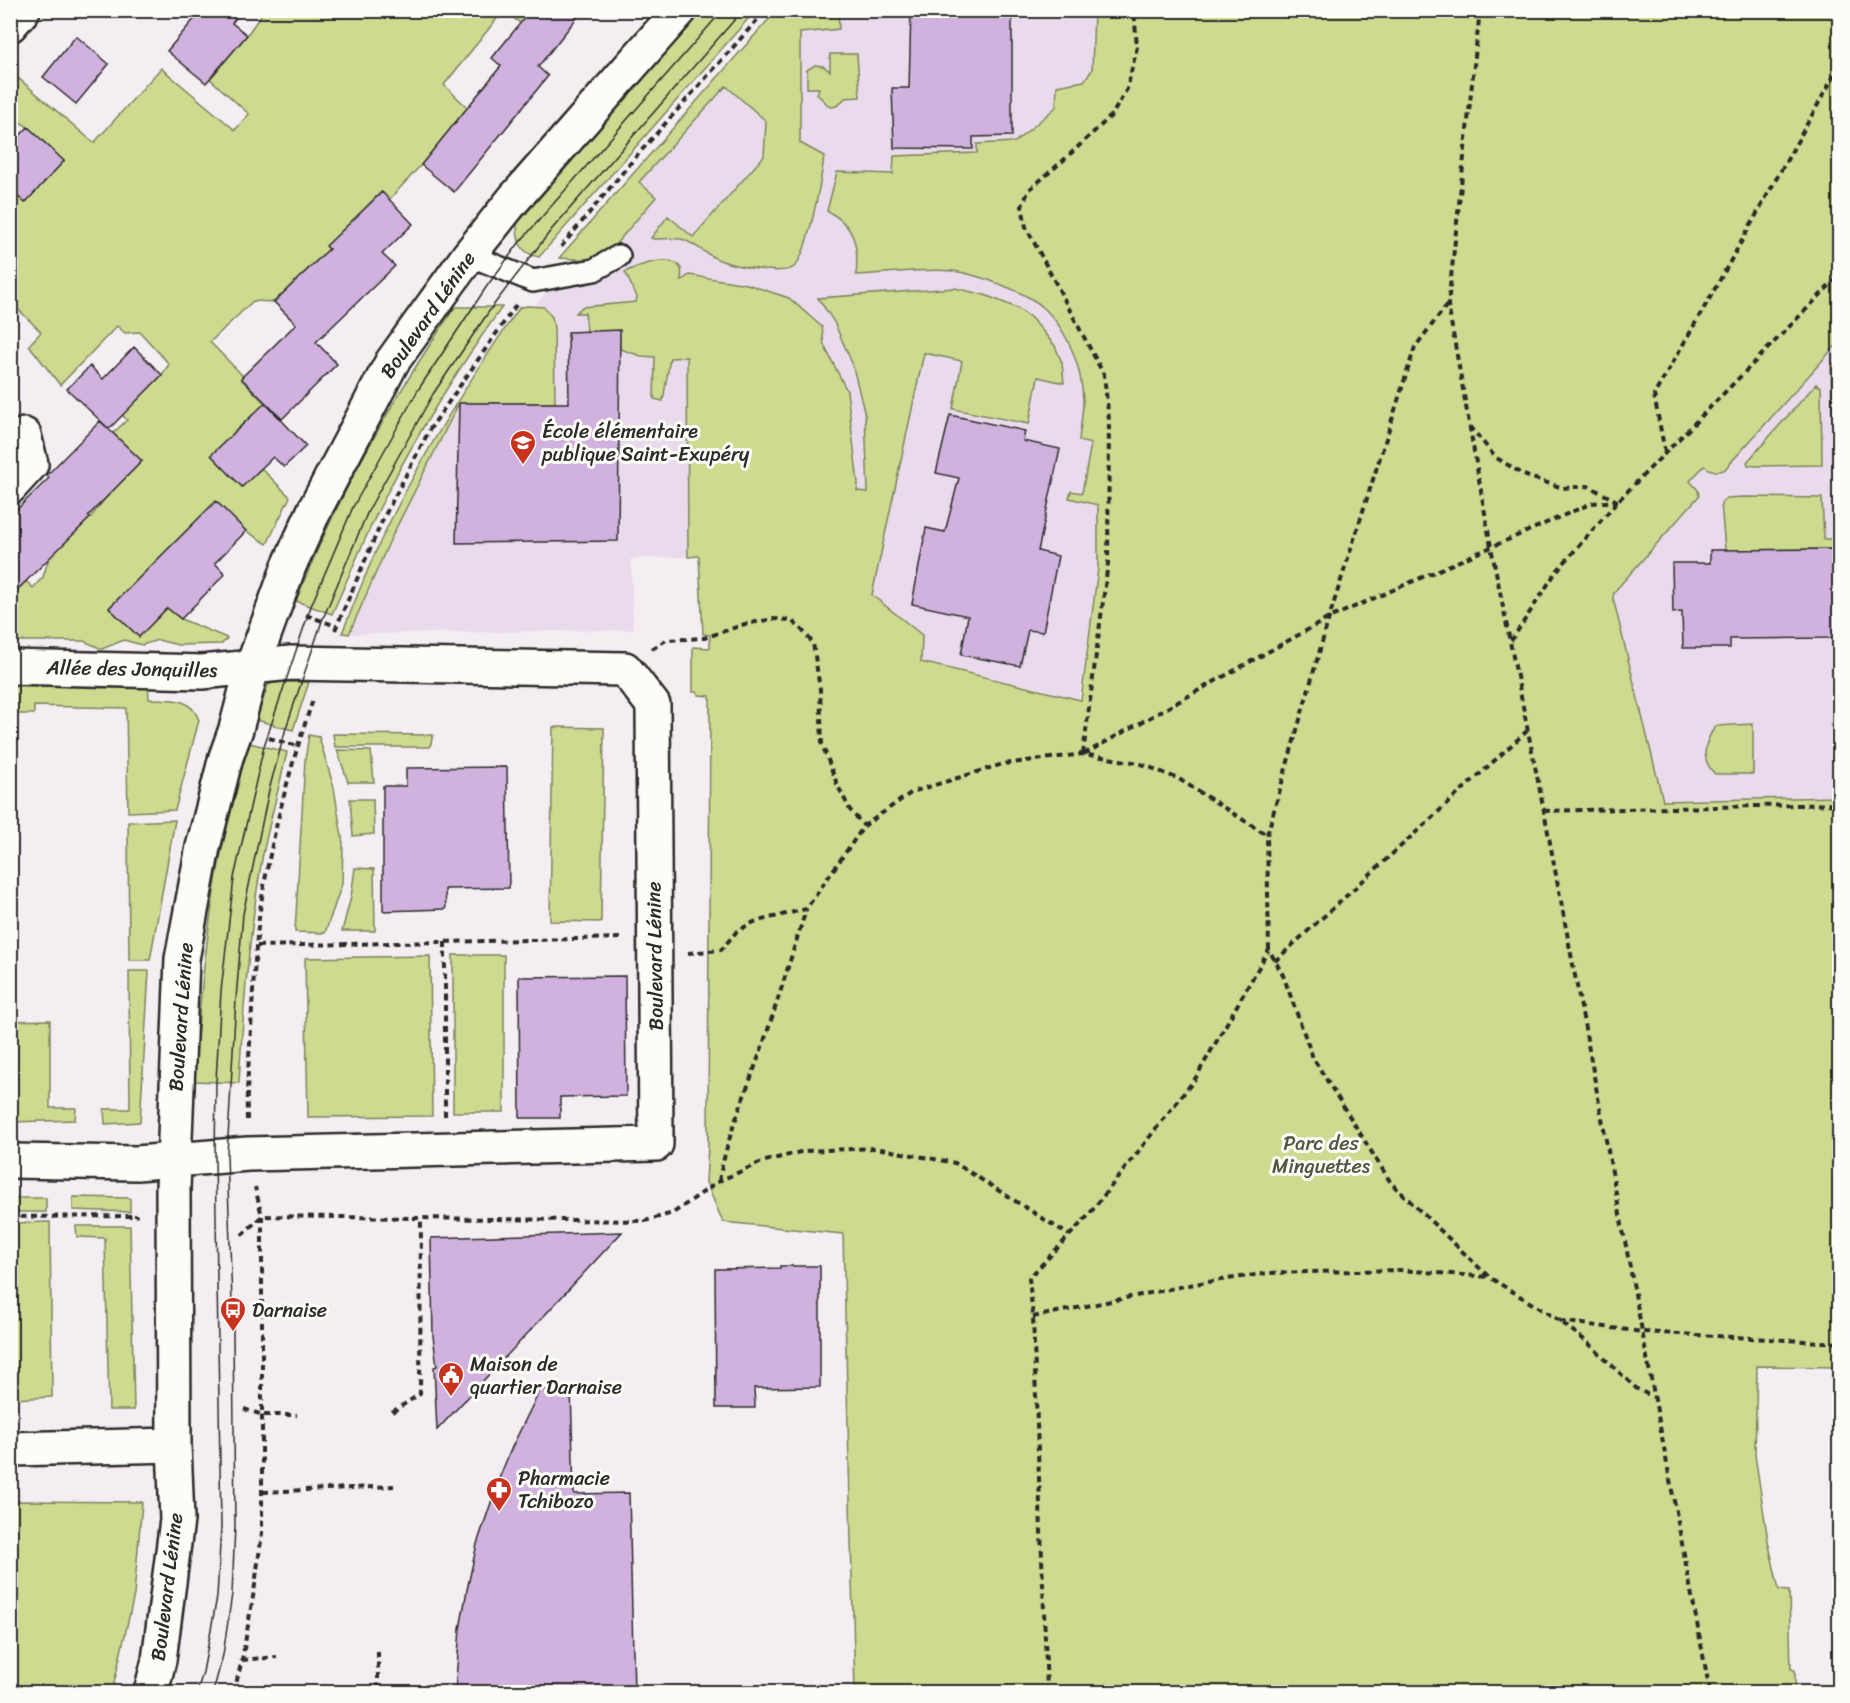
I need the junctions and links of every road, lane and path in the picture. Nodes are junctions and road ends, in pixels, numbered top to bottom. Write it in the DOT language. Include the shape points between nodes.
graph roads {
  1 [pos="23,10"];
  2 [pos="680,10"];
  3 [pos="765,10"];
  4 [pos="1134,10"];
  5 [pos="1480,10"];
  6 [pos="10,25"];
  7 [pos="1839,65"];
  8 [pos="469,255"];
  9 [pos="619,256"];
  10 [pos="1839,274"];
  11 [pos="533,280"];
  12 [pos="1448,304"];
  13 [pos="1468,424"];
  14 [pos="24,435"];
  15 [pos="1665,452"];
  16 [pos="10,487"];
  17 [pos="1618,501"];
  18 [pos="1491,547"];
  19 [pos="1329,618"];
  20 [pos="1511,641"];
  21 [pos="325,664"];
  22 [pos="10,668"];
  23 [pos="252,668"];
  24 [pos="625,669"];
  25 [pos="1528,730"];
  26 [pos="1083,754"];
  27 [pos="1839,804"];
  28 [pos="1544,811"];
  29 [pos="864,826"];
  30 [pos="1267,835"];
  31 [pos="806,909"];
  32 [pos="445,942"];
  33 [pos="257,946"];
  34 [pos="655,947"];
  35 [pos="1269,950"];
  36 [pos="1275,961"];
  37 [pos="445,1149"];
  38 [pos="248,1154"];
  39 [pos="174,1159"];
  40 [pos="10,1161"];
  41 [pos="137,1163"];
  42 [pos="719,1181"];
  43 [pos="262,1216"];
  44 [pos="10,1217"];
  45 [pos="421,1218"];
  46 [pos="242,1235"];
  47 [pos="1069,1235"];
  48 [pos="1489,1277"];
  49 [pos="1033,1317"];
  50 [pos="1560,1321"];
  51 [pos="1642,1332"];
  52 [pos="1839,1343"];
  53 [pos="1654,1397"];
  54 [pos="244,1409"];
  55 [pos="392,1412"];
  56 [pos="263,1415"];
  57 [pos="297,1415"];
  58 [pos="174,1445"];
  59 [pos="10,1449"];
  60 [pos="394,1486"];
  61 [pos="263,1492"];
  62 [pos="378,1652"];
  63 [pos="277,1657"];
  64 [pos="242,1660"];
  65 [pos="151,1692"];
  66 [pos="234,1692"];
  67 [pos="378,1692"];
  68 [pos="1047,1692"];
  69 [pos="1710,1692"];
  1 -- 6 [label="street"];
  2 -- 8 [label="street, Boulevard Lénine"];
  3 -- 11 [label="path"];
  4 -- 26 [label="path" via="1137,47 1127,88 1112,115 1029,190 1022,206 1026,227 1104,375 1109,420 1108,563"];
  5 -- 12 [label="path"];
  7 -- 15 [label="path" via="1654,395"];
  8 -- 11 [label="lane"];
  8 -- 23 [label="street, Boulevard Lénine" via="386,372 289,566"];
  9 -- 11 [label="lane" via="594,270"];
  10 -- 15 [label="path"];
  11 -- 21 [label="path" via="430,429 383,519 336,626"];
  12 -- 13 [label="path"];
  12 -- 19 [label="path" via="1415,347"];
  13 -- 17 [label="path" via="1495,457 1526,476 1563,488 1588,486"];
  13 -- 18 [label="path"];
  14 -- 16 [label="street" via="31,464"];
  15 -- 17 [label="path"];
  17 -- 18 [label="path" via="1592,503"];
  17 -- 20 [label="path" via="1556,572"];
  18 -- 19 [label="path"];
  18 -- 20 [label="path"];
  19 -- 26 [label="path"];
  19 -- 30 [label="path"];
  20 -- 25 [label="path"];
  21 -- 23 [label="street"];
  21 -- 24 [label="street"];
  21 -- 33 [label="path" via="297,746 273,844"];
  22 -- 23 [label="street, Allée des Jonquilles" via="202,672"];
  23 -- 39 [label="street, Boulevard Lénine" via="203,847 182,959"];
  24 -- 29 [label="path" via="666,640 704,638 773,619 791,621 813,644 822,744 850,810"];
  24 -- 34 [label="street, Boulevard Lénine" via="653,705"];
  25 -- 28 [label="path"];
  25 -- 36 [label="path"];
  26 -- 29 [label="path" via="1003,764 912,792"];
  26 -- 30 [label="path" via="1139,763 1179,779"];
  27 -- 28 [label="path"];
  28 -- 51 [label="path"];
  29 -- 31 [label="path"];
  30 -- 35 [label="path"];
  31 -- 34 [label="path" via="754,922 737,931 721,950"];
  31 -- 42 [label="path" via="735,1120"];
  32 -- 33 [label="path"];
  32 -- 34 [label="path"];
  32 -- 37 [label="path"];
  33 -- 38 [label="path" via="247,1095"];
  34 -- 37 [label="street, Boulevard Lénine" via="656,1144"];
  35 -- 36 [label="path"];
  35 -- 47 [label="path" via="1195,1079"];
  36 -- 48 [label="path" via="1313,1058 1391,1183"];
  37 -- 38 [label="street, Boulevard Lénine"];
  38 -- 39 [label="street, Boulevard Lénine"];
  38 -- 43 [label="path"];
  39 -- 41 [label="street, Boulevard Lénine"];
  39 -- 58 [label="street, Boulevard Lénine"];
  40 -- 41 [label="street, Boulevard Lénine"];
  41 -- 44 [label="path" via="136,1216"];
  42 -- 45 [label="path" via="673,1213 645,1221"];
  42 -- 47 [label="path" via="762,1162 804,1151 876,1148 955,1163"];
  43 -- 45 [label="path"];
  43 -- 46 [label="path"];
  43 -- 56 [label="path"];
  45 -- 55 [label="path" via="420,1394"];
  47 -- 49 [label="path" via="1029,1278"];
  48 -- 49 [label="path" via="1400,1270 1268,1273"];
  48 -- 50 [label="path"];
  49 -- 68 [label="path"];
  50 -- 51 [label="path"];
  50 -- 53 [label="path" via="1637,1389"];
  51 -- 52 [label="path"];
  51 -- 53 [label="path"];
  53 -- 69 [label="path"];
  54 -- 56 [label="path"];
  56 -- 57 [label="path"];
  56 -- 61 [label="path"];
  58 -- 59 [label="street"];
  58 -- 65 [label="street, Boulevard Lénine" via="177,1520 159,1660"];
  60 -- 61 [label="path"];
  61 -- 64 [label="path" via="262,1533"];
  62 -- 67 [label="path"];
  63 -- 64 [label="path"];
  64 -- 66 [label="path"];
}
